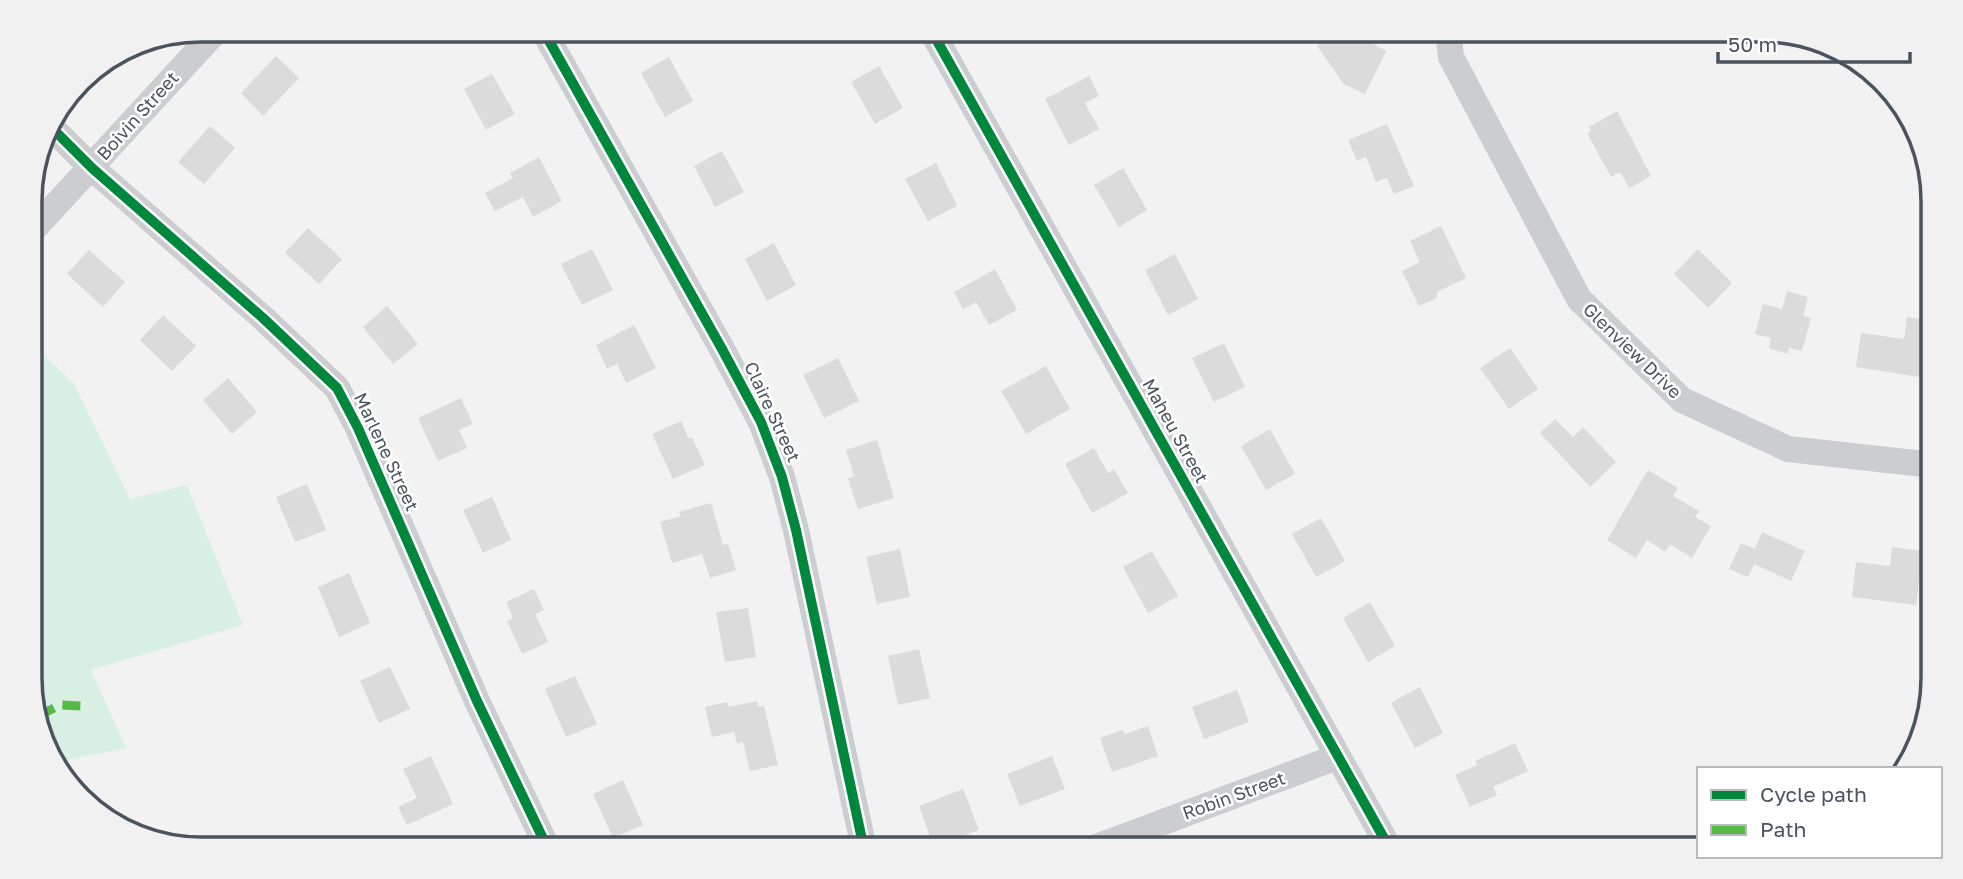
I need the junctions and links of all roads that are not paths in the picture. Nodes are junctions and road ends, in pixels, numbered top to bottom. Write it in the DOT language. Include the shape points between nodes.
graph roads {
  1 [pos="206,42"];
  2 [pos="549,42"];
  3 [pos="938,42"];
  4 [pos="1449,42"];
  5 [pos="57,133"];
  6 [pos="92,168"];
  7 [pos="42,220"];
  8 [pos="1921,464"];
  9 [pos="1337,757"];
  10 [pos="542,837"];
  11 [pos="861,837"];
  12 [pos="1123,837"];
  13 [pos="1383,837"];
  1 -- 6 [label="street, Boivin Street"];
  2 -- 11 [label="street, Claire Street" via="765,433 796,530"];
  3 -- 9 [label="street, Maheu Street"];
  4 -- 8 [label="street, Glenview Drive" via="1451,57 1579,299 1682,400 1788,449"];
  5 -- 6 [label="street, Marlene Street"];
  6 -- 7 [label="street, Boivin Street"];
  6 -- 10 [label="street, Marlene Street" via="337,388"];
  9 -- 12 [label="street, Robin Street"];
  9 -- 13 [label="street, Maheu Street"];
}
